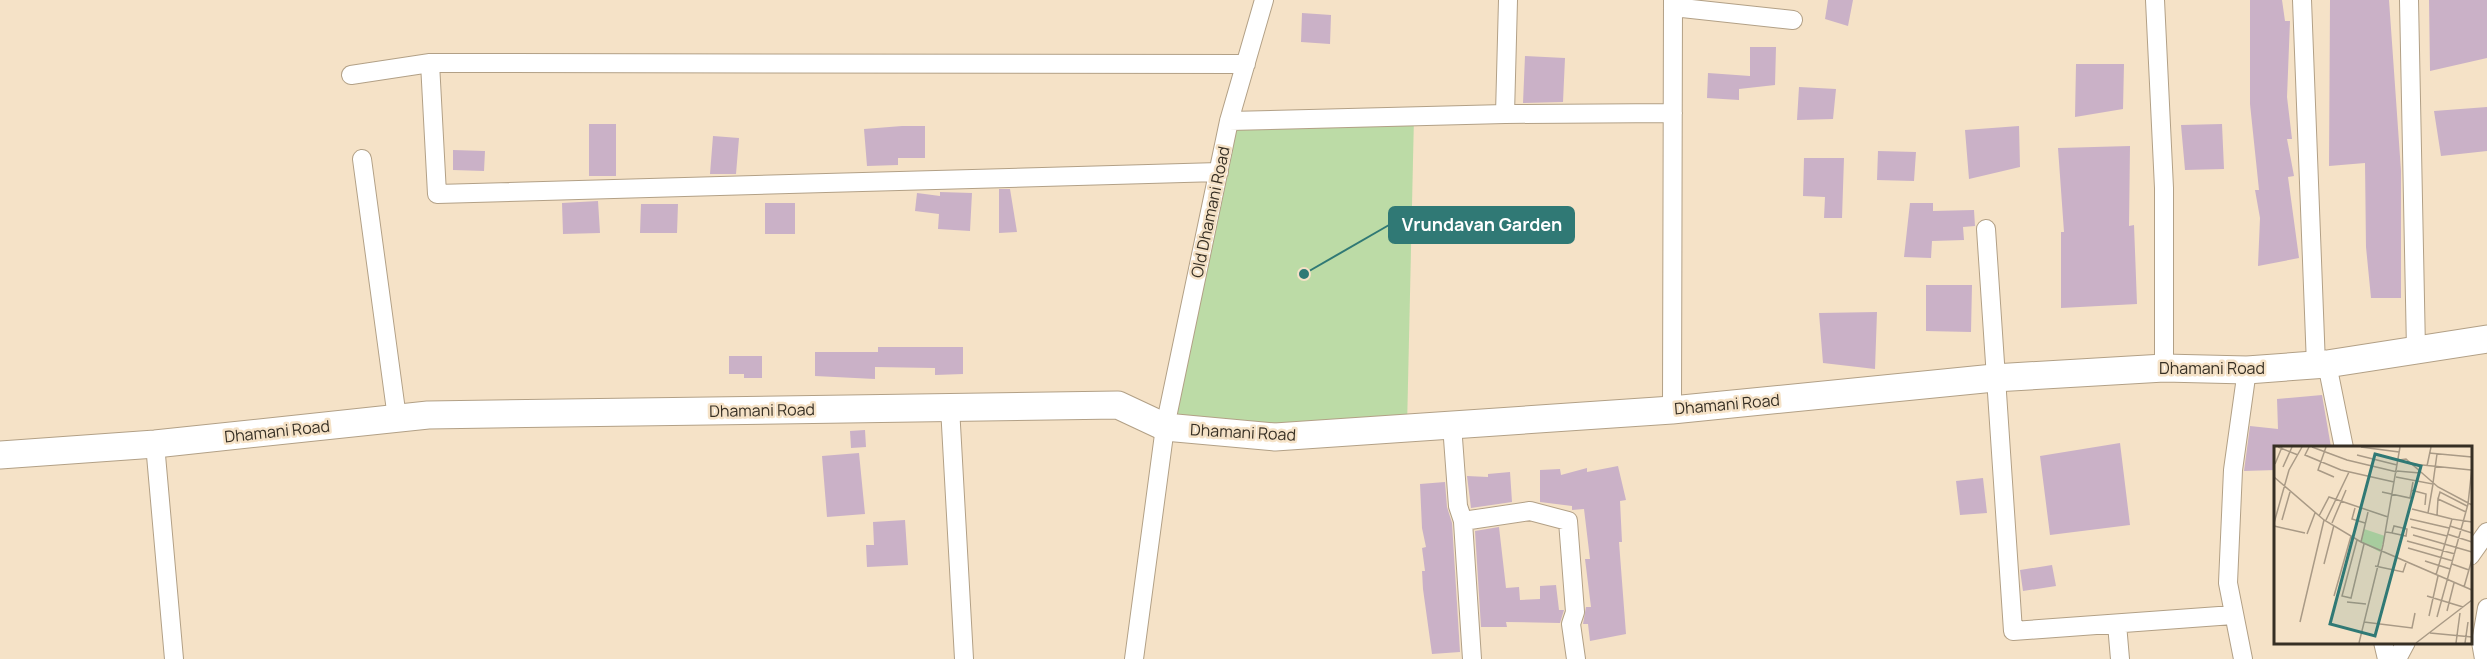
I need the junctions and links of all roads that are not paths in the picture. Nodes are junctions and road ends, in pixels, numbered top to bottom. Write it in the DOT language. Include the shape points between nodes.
graph roads {
  1 [pos="1264,0"];
  2 [pos="1508,0"];
  3 [pos="2155,0"];
  4 [pos="2302,0"];
  5 [pos="2409,0"];
  6 [pos="1673,4"];
  7 [pos="1794,20"];
  8 [pos="430,63"];
  9 [pos="1246,64"];
  10 [pos="351,75"];
  11 [pos="1672,113"];
  12 [pos="1505,114"];
  13 [pos="1229,121"];
  14 [pos="362,159"];
  15 [pos="1219,172"];
  16 [pos="1986,230"];
  17 [pos="2487,339"];
  18 [pos="2416,350"];
  19 [pos="2322,365"];
  20 [pos="2164,368"];
  21 [pos="2247,370"];
  22 [pos="1994,378"];
  23 [pos="950,407"];
  24 [pos="1672,410"];
  25 [pos="397,418"];
  26 [pos="1452,425"];
  27 [pos="1165,427"];
  28 [pos="155,444"];
  29 [pos="2344,446"];
  30 [pos="0,455"];
  31 [pos="1463,522"];
  32 [pos="2486,540"];
  33 [pos="2472,554"];
  34 [pos="2487,608"];
  35 [pos="2233,615"];
  36 [pos="2117,624"];
  37 [pos="2383,644"];
  38 [pos="2405,644"];
  39 [pos="174,659"];
  40 [pos="964,659"];
  41 [pos="1134,659"];
  42 [pos="1472,659"];
  43 [pos="1576,659"];
  44 [pos="2120,659"];
  45 [pos="2243,659"];
  46 [pos="2387,659"];
  47 [pos="2397,659"];
  48 [pos="2484,659"];
  1 -- 9 [label="street, Old Dhamani Road"];
  2 -- 12 [label="street"];
  3 -- 20 [label="street" via="2164,188"];
  4 -- 19 [label="street"];
  5 -- 18 [label="street"];
  6 -- 7 [label="street"];
  6 -- 11 [label="street"];
  8 -- 9 [label="street"];
  8 -- 10 [label="street"];
  8 -- 15 [label="street" via="437,194"];
  9 -- 13 [label="street, Old Dhamani Road"];
  11 -- 12 [label="street"];
  11 -- 24 [label="street"];
  12 -- 13 [label="street"];
  13 -- 15 [label="street, Old Dhamani Road"];
  14 -- 25 [label="street"];
  15 -- 27 [label="street, Old Dhamani Road"];
  16 -- 22 [label="street"];
  17 -- 18 [label="main road, Dhamani Road"];
  18 -- 19 [label="main road, Dhamani Road"];
  19 -- 21 [label="main road, Dhamani Road"];
  19 -- 29 [label="street"];
  20 -- 21 [label="main road, Dhamani Road"];
  20 -- 22 [label="main road, Dhamani Road"];
  21 -- 35 [label="street" via="2233,470 2228,583"];
  22 -- 24 [label="main road, Dhamani Road"];
  22 -- 36 [label="street" via="2013,631"];
  23 -- 25 [label="main road, Dhamani Road"];
  23 -- 27 [label="main road, Dhamani Road" via="1118,405"];
  23 -- 40 [label="street"];
  24 -- 26 [label="main road, Dhamani Road"];
  25 -- 28 [label="main road, Dhamani Road"];
  26 -- 27 [label="main road, Dhamani Road" via="1275,437"];
  26 -- 43 [label="street" via="1458,506 1464,521 1530,511 1568,521"];
  27 -- 41 [label="street, Old Dhamani Road"];
  28 -- 30 [label="main road, Dhamani Road"];
  28 -- 39 [label="street"];
  31 -- 42 [label="street"];
  32 -- 33 [label="street"];
  34 -- 48 [label="street" via="2481,642"];
  35 -- 36 [label="street"];
  35 -- 45 [label="street"];
  36 -- 44 [label="street"];
  37 -- 46 [label="street"];
  38 -- 47 [label="street"];
}
